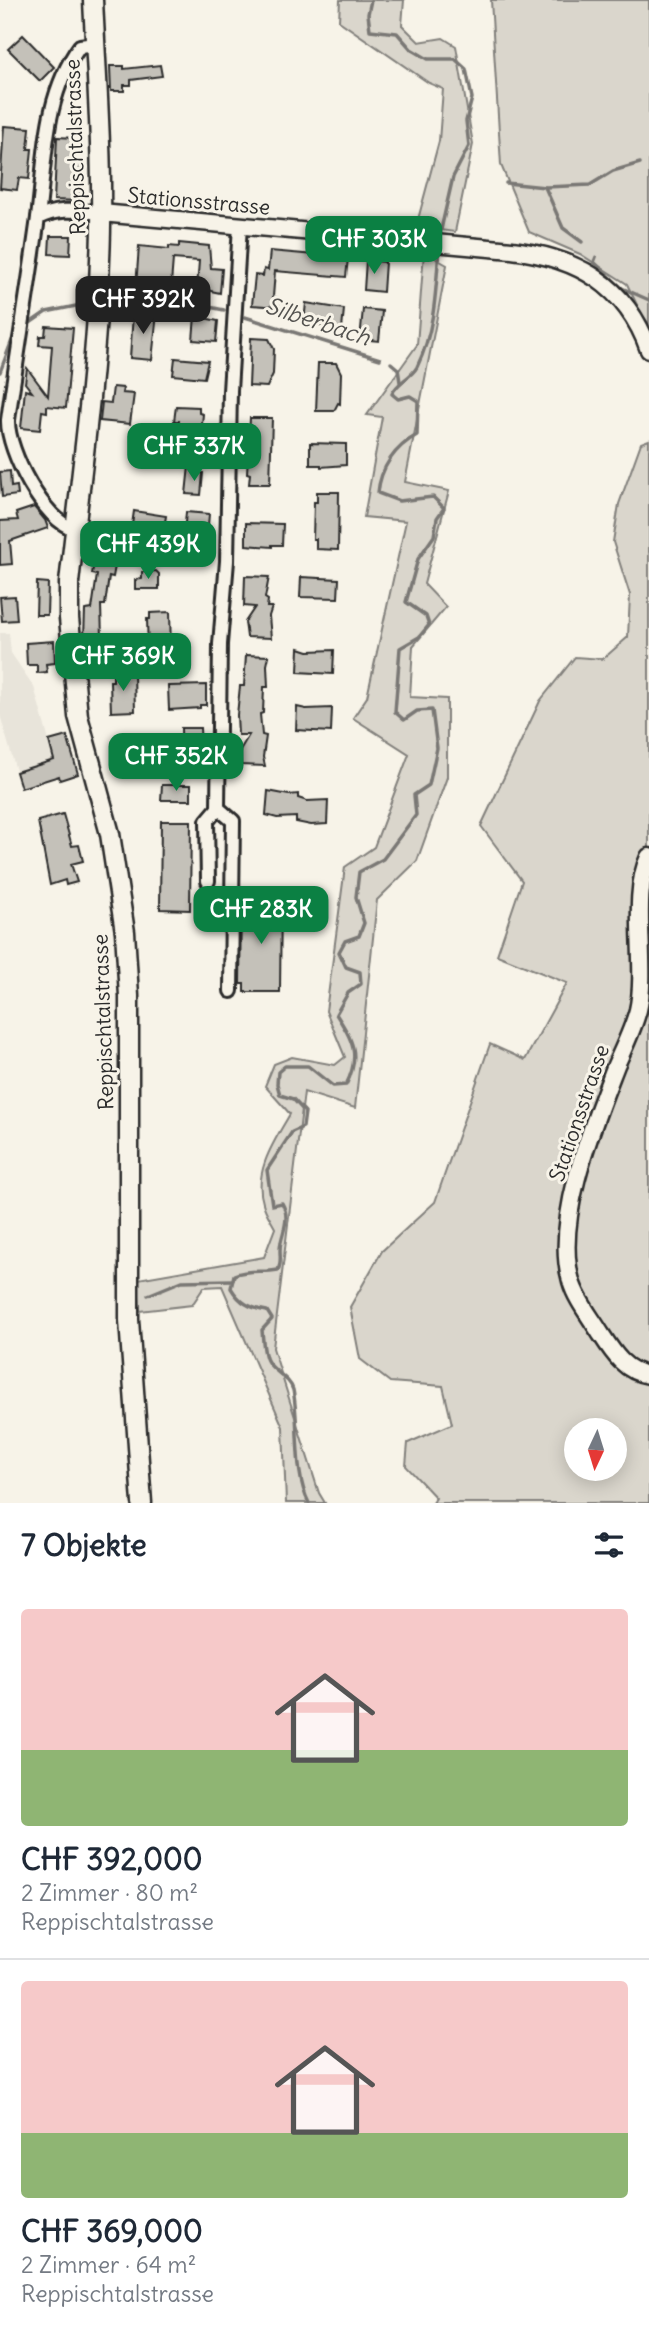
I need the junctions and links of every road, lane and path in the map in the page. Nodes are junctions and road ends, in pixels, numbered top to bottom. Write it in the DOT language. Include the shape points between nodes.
graph roads {
  1 [pos="93,0"];
  2 [pos="95,44"];
  3 [pos="101,213"];
  4 [pos="38,218"];
  5 [pos="240,225"];
  6 [pos="649,350"];
  7 [pos="4,439"];
  8 [pos="75,529"];
  9 [pos="219,808"];
  10 [pos="649,857"];
  11 [pos="208,881"];
  12 [pos="231,991"];
  13 [pos="649,1375"];
  14 [pos="142,1503"];
  1 -- 2 [label="main road, Reppischtalstrasse"];
  2 -- 3 [label="main road, Reppischtalstrasse"];
  2 -- 4 [label="street" via="80,46 51,107"];
  3 -- 4 [label="street, Stationsstrasse" via="51,211"];
  3 -- 5 [label="street, Stationsstrasse"];
  3 -- 8 [label="main road, Reppischtalstrasse" via="92,374"];
  4 -- 7 [label="street"];
  5 -- 6 [label="street, Stationsstrasse" via="560,258 615,293 642,330"];
  5 -- 9 [label="street" via="220,644"];
  7 -- 8 [label="street" via="59,522"];
  8 -- 14 [label="main road, Reppischtalstrasse" via="69,618 78,716 110,834 125,932 129,1307"];
  9 -- 11 [label="street" via="207,821"];
  9 -- 12 [label="street" via="233,821"];
  10 -- 13 [label="street, Stationsstrasse" via="641,902 639,1008 574,1188 567,1238 574,1289 628,1368"];
}
